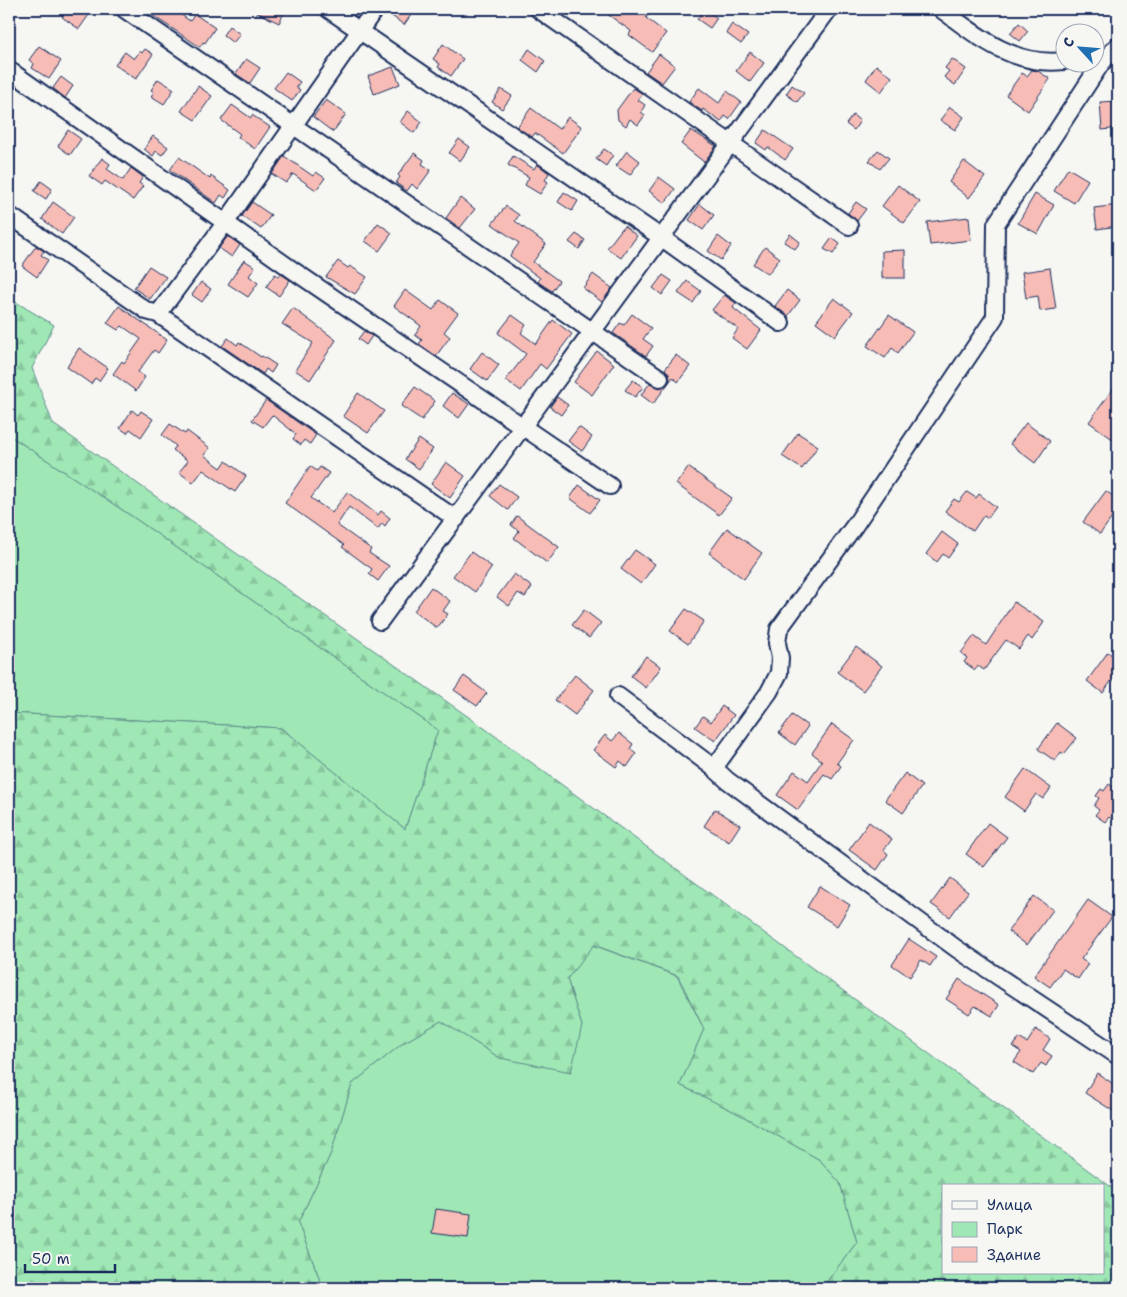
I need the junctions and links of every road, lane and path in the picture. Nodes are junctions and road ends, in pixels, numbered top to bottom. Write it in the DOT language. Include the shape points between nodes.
graph roads {
  1 [pos="124,9"];
  2 [pos="328,9"];
  3 [pos="375,9"];
  4 [pos="538,9"];
  5 [pos="829,9"];
  6 [pos="941,9"];
  7 [pos="360,30"];
  8 [pos="1118,44"];
  9 [pos="1104,53"];
  10 [pos="1054,62"];
  11 [pos="9,70"];
  12 [pos="294,126"];
  13 [pos="730,144"];
  14 [pos="9,215"];
  15 [pos="226,222"];
  16 [pos="849,226"];
  17 [pos="662,238"];
  18 [pos="158,314"];
  19 [pos="781,323"];
  20 [pos="593,332"];
  21 [pos="660,378"];
  22 [pos="522,426"];
  23 [pos="610,486"];
  24 [pos="456,519"];
  25 [pos="380,621"];
  26 [pos="618,696"];
  27 [pos="714,768"];
  28 [pos="1118,1056"];
  1 -- 12 [label="street"];
  2 -- 7 [label="street"];
  3 -- 7 [label="street"];
  4 -- 13 [label="street"];
  5 -- 13 [label="street"];
  6 -- 10 [label="street" via="982,40 1009,54"];
  7 -- 12 [label="street"];
  7 -- 17 [label="street"];
  8 -- 9 [label="street"];
  8 -- 27 [label="street" via="1100,65 996,224 995,316 855,525 779,629 779,673"];
  11 -- 15 [label="street"];
  12 -- 15 [label="street"];
  12 -- 20 [label="street"];
  13 -- 16 [label="street"];
  13 -- 17 [label="street"];
  14 -- 18 [label="street" via="147,311"];
  15 -- 18 [label="street"];
  15 -- 22 [label="street"];
  17 -- 19 [label="street"];
  17 -- 20 [label="street"];
  18 -- 24 [label="street"];
  20 -- 21 [label="street"];
  20 -- 22 [label="street"];
  22 -- 23 [label="street"];
  22 -- 24 [label="street"];
  24 -- 25 [label="street"];
  26 -- 27 [label="street"];
  27 -- 28 [label="street" via="957,949"];
}
